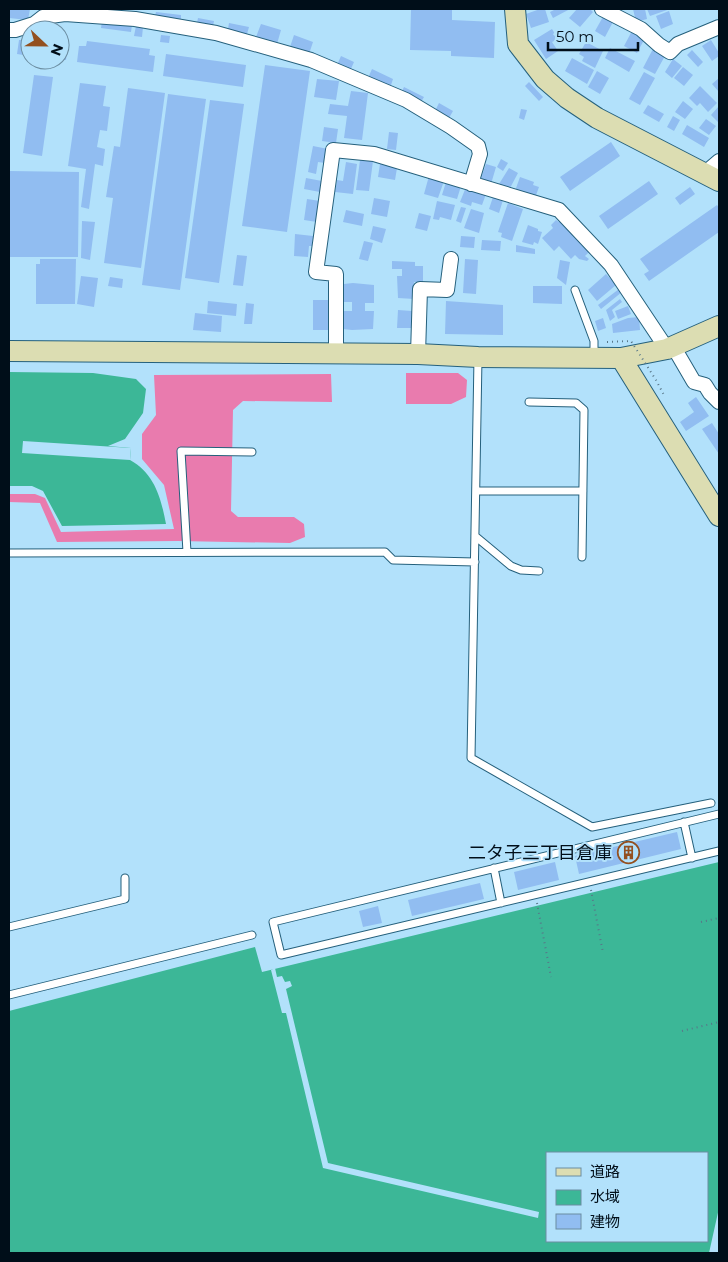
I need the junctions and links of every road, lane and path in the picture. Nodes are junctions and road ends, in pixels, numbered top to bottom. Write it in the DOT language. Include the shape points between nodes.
graph roads {
  1 [pos="515,9"];
  2 [pos="602,9"];
  3 [pos="719,27"];
  4 [pos="9,30"];
  5 [pos="714,172"];
  6 [pos="471,184"];
  7 [pos="450,259"];
  8 [pos="576,290"];
  9 [pos="719,326"];
  10 [pos="606,342"];
  11 [pos="670,348"];
  12 [pos="9,351"];
  13 [pos="336,354"];
  14 [pos="418,354"];
  15 [pos="478,357"];
  16 [pos="594,358"];
  17 [pos="621,358"];
  18 [pos="665,397"];
  19 [pos="529,402"];
  20 [pos="719,402"];
  21 [pos="252,452"];
  22 [pos="476,491"];
  23 [pos="583,491"];
  24 [pos="719,516"];
  25 [pos="475,536"];
  26 [pos="187,552"];
  27 [pos="9,553"];
  28 [pos="582,557"];
  29 [pos="475,562"];
  30 [pos="539,571"];
  31 [pos="711,803"];
  32 [pos="719,815"];
  33 [pos="684,822"];
  34 [pos="719,851"];
  35 [pos="692,858"];
  36 [pos="494,868"];
  37 [pos="125,878"];
  38 [pos="590,888"];
  39 [pos="537,900"];
  40 [pos="501,903"];
  41 [pos="719,918"];
  42 [pos="702,922"];
  43 [pos="9,927"];
  44 [pos="252,934"];
  45 [pos="603,953"];
  46 [pos="551,977"];
  47 [pos="9,995"];
  48 [pos="719,1022"];
  49 [pos="682,1031"];
  1 -- 5 [label="street" via="518,44 545,79 567,98 597,118"];
  2 -- 3 [label="street" via="641,29 670,52 678,44"];
  4 -- 6 [label="street" via="34,24 43,17 65,14 134,19 216,33 311,60 406,100 478,146 480,154"];
  6 -- 11 [label="street" via="559,210 611,265"];
  6 -- 13 [label="street" via="374,154 333,150 316,272 336,274"];
  7 -- 14 [label="street" via="447,290 420,289"];
  8 -- 16 [label="lane" via="594,341"];
  9 -- 11 [label="street"];
  10 -- 18 [label="path, bridge" via="631,341"];
  11 -- 17 [label="street"];
  11 -- 20 [label="street" via="694,382 705,385"];
  12 -- 13 [label="street"];
  13 -- 14 [label="street"];
  14 -- 15 [label="street"];
  15 -- 16 [label="street"];
  15 -- 22 [label="lane"];
  16 -- 17 [label="street"];
  17 -- 24 [label="street"];
  19 -- 23 [label="lane" via="576,402 584,410"];
  21 -- 26 [label="lane" via="182,451"];
  22 -- 23 [label="lane"];
  22 -- 25 [label="lane"];
  23 -- 28 [label="lane"];
  25 -- 29 [label="lane"];
  25 -- 30 [label="lane" via="511,566"];
  26 -- 27 [label="lane"];
  26 -- 29 [label="lane" via="385,552 393,560"];
  29 -- 31 [label="lane" via="471,758 592,826"];
  32 -- 33 [label="lane"];
  33 -- 35 [label="lane"];
  33 -- 36 [label="lane"];
  34 -- 35 [label="lane"];
  35 -- 40 [label="lane"];
  36 -- 40 [label="lane"];
  36 -- 40 [label="lane" via="273,922 281,955"];
  37 -- 43 [label="lane" via="125,899"];
  38 -- 45 [label="path"];
  39 -- 46 [label="path"];
  41 -- 42 [label="path"];
  44 -- 47 [label="lane"];
  48 -- 49 [label="path"];
}
